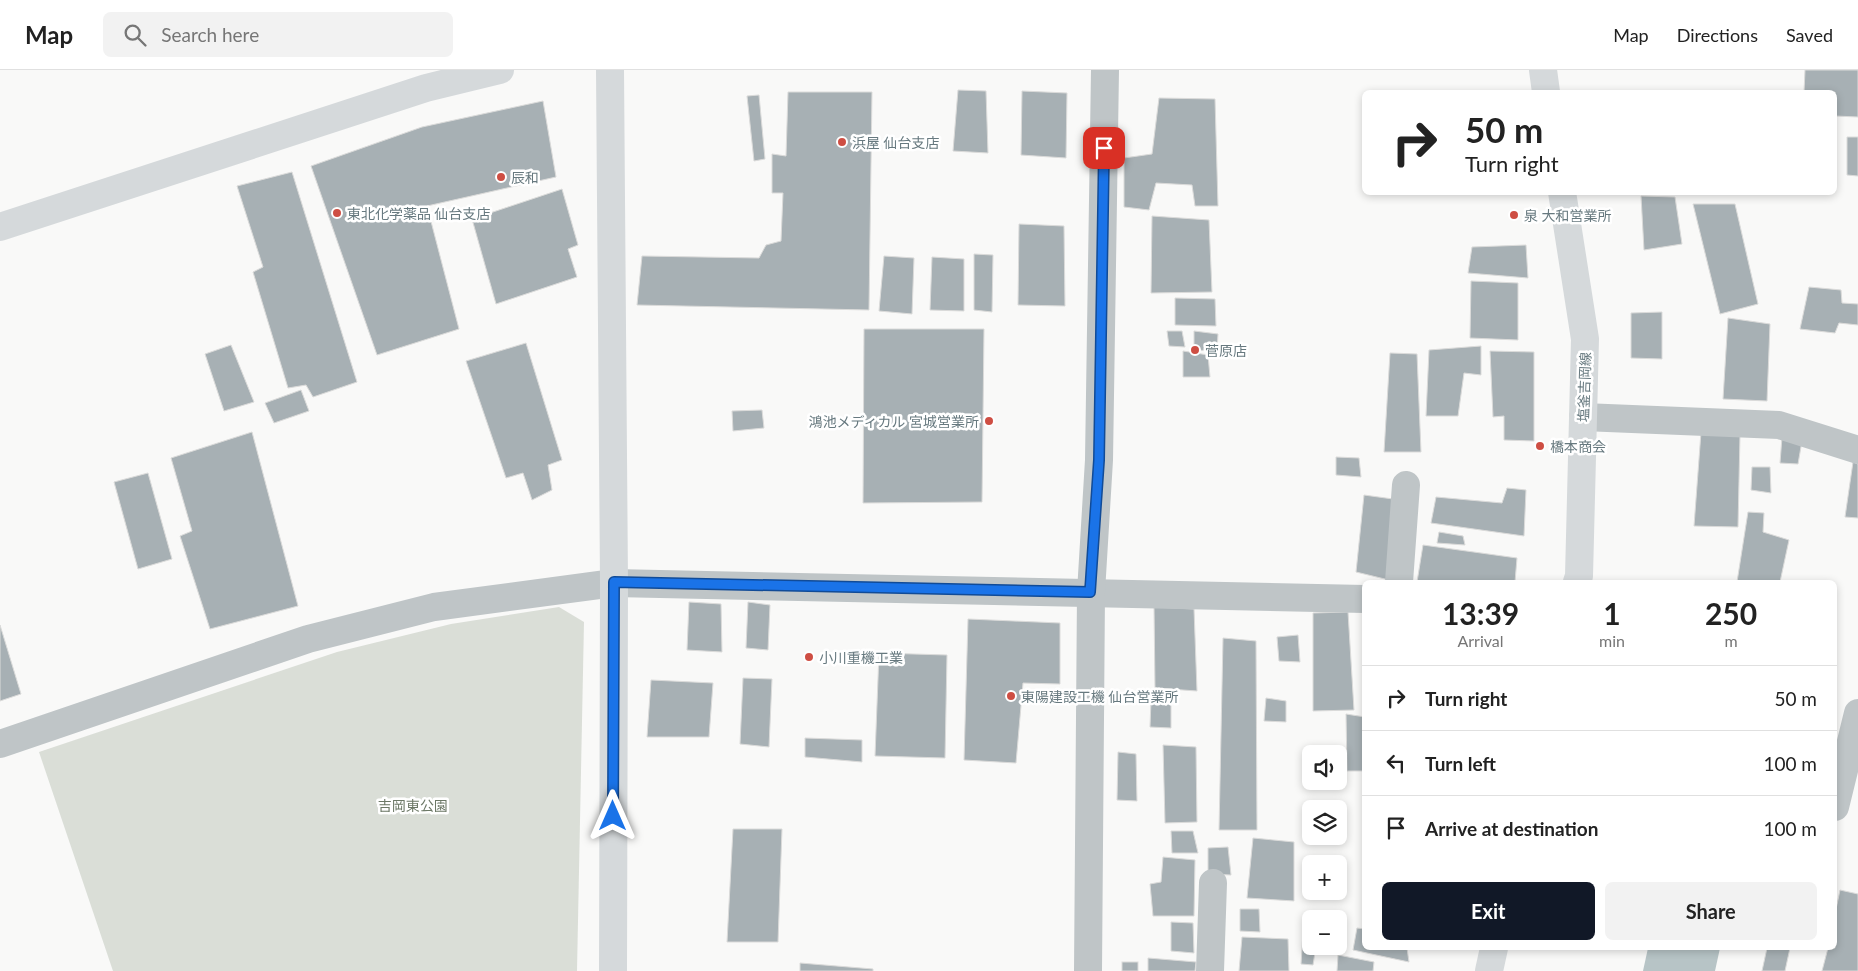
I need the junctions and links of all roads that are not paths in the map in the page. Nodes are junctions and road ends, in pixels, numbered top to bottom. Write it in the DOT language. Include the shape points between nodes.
graph roads {
  1 [pos="500,70"];
  2 [pos="610,70"];
  3 [pos="1105,70"];
  4 [pos="1534,70"];
  5 [pos="1543,70"];
  6 [pos="1546,90"];
  7 [pos="1562,195"];
  8 [pos="0,227"];
  9 [pos="1583,417"];
  10 [pos="1858,450"];
  11 [pos="1406,485"];
  12 [pos="1399,580"];
  13 [pos="1578,580"];
  14 [pos="614,582"];
  15 [pos="1090,592"];
  16 [pos="1362,599"];
  17 [pos="1858,713"];
  18 [pos="0,744"];
  19 [pos="1837,799"];
  20 [pos="1213,883"];
  21 [pos="1494,950"];
  22 [pos="613,971"];
  23 [pos="1088,971"];
  24 [pos="1210,971"];
  25 [pos="1489,971"];
  1 -- 8 [label="street" via="426,88"];
  2 -- 14 [label="street"];
  3 -- 15 [label="street" via="1099,460"];
  4 -- 5 [label="street"];
  5 -- 6 [label="street"];
  7 -- 9 [label="street, 塩釜吉岡線" via="1585,339"];
  9 -- 10 [label="street" via="1779,425"];
  9 -- 13 [label="street, 塩釜吉岡線"];
  11 -- 12 [label="street"];
  14 -- 15 [label="street"];
  14 -- 18 [label="street" via="434,607 308,639"];
  14 -- 22 [label="street"];
  15 -- 16 [label="street"];
  15 -- 23 [label="street"];
  17 -- 19 [label="street"];
  20 -- 24 [label="street"];
  21 -- 25 [label="street"];
}
